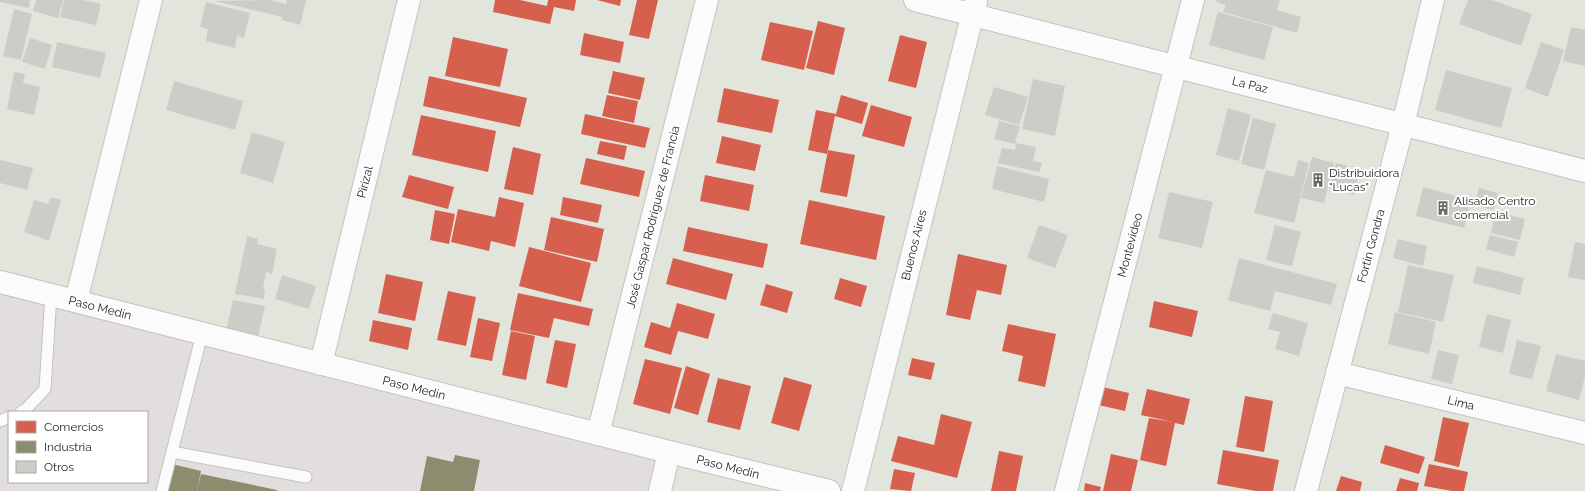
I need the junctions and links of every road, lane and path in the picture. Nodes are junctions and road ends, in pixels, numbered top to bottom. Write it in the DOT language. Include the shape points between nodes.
graph roads {
  1 [pos="151,0"];
  2 [pos="409,0"];
  3 [pos="707,0"];
  4 [pos="915,0"];
  5 [pos="1193,0"];
  6 [pos="1433,0"];
  7 [pos="974,7"];
  8 [pos="1176,66"];
  9 [pos="1403,125"];
  10 [pos="1585,171"];
  11 [pos="0,282"];
  12 [pos="51,295"];
  13 [pos="76,301"];
  14 [pos="202,334"];
  15 [pos="321,364"];
  16 [pos="1337,373"];
  17 [pos="23,411"];
  18 [pos="1585,433"];
  19 [pos="598,434"];
  20 [pos="172,452"];
  21 [pos="669,452"];
  22 [pos="306,477"];
  23 [pos="162,491"];
  24 [pos="660,491"];
  25 [pos="829,491"];
  26 [pos="853,491"];
  27 [pos="1066,491"];
  28 [pos="1306,491"];
  1 -- 13 [label="street"];
  2 -- 15 [label="street, Pirizal"];
  3 -- 19 [label="street, José Gaspar Rodríguez de Francia"];
  4 -- 7 [label="street, La Paz"];
  5 -- 8 [label="street, Montevideo"];
  6 -- 9 [label="street, Fortín Gondra"];
  7 -- 8 [label="street, La Paz"];
  7 -- 26 [label="street, Buenos Aires"];
  8 -- 9 [label="street, La Paz"];
  8 -- 27 [label="street, Montevideo"];
  9 -- 10 [label="street, La Paz"];
  9 -- 16 [label="street, Fortín Gondra"];
  11 -- 12 [label="street, Paso Medin"];
  12 -- 13 [label="street, Paso Medin"];
  12 -- 17 [label="lane" via="46,390"];
  13 -- 14 [label="street, Paso Medin"];
  14 -- 15 [label="street, Paso Medin"];
  14 -- 20 [label="lane"];
  15 -- 19 [label="street, Paso Medin"];
  16 -- 18 [label="street, Lima"];
  16 -- 28 [label="street, Fortín Gondra"];
  19 -- 21 [label="street, Paso Medin"];
  20 -- 22 [label="lane"];
  20 -- 23 [label="lane"];
  21 -- 24 [label="street"];
  21 -- 25 [label="street, Paso Medin"];
}
